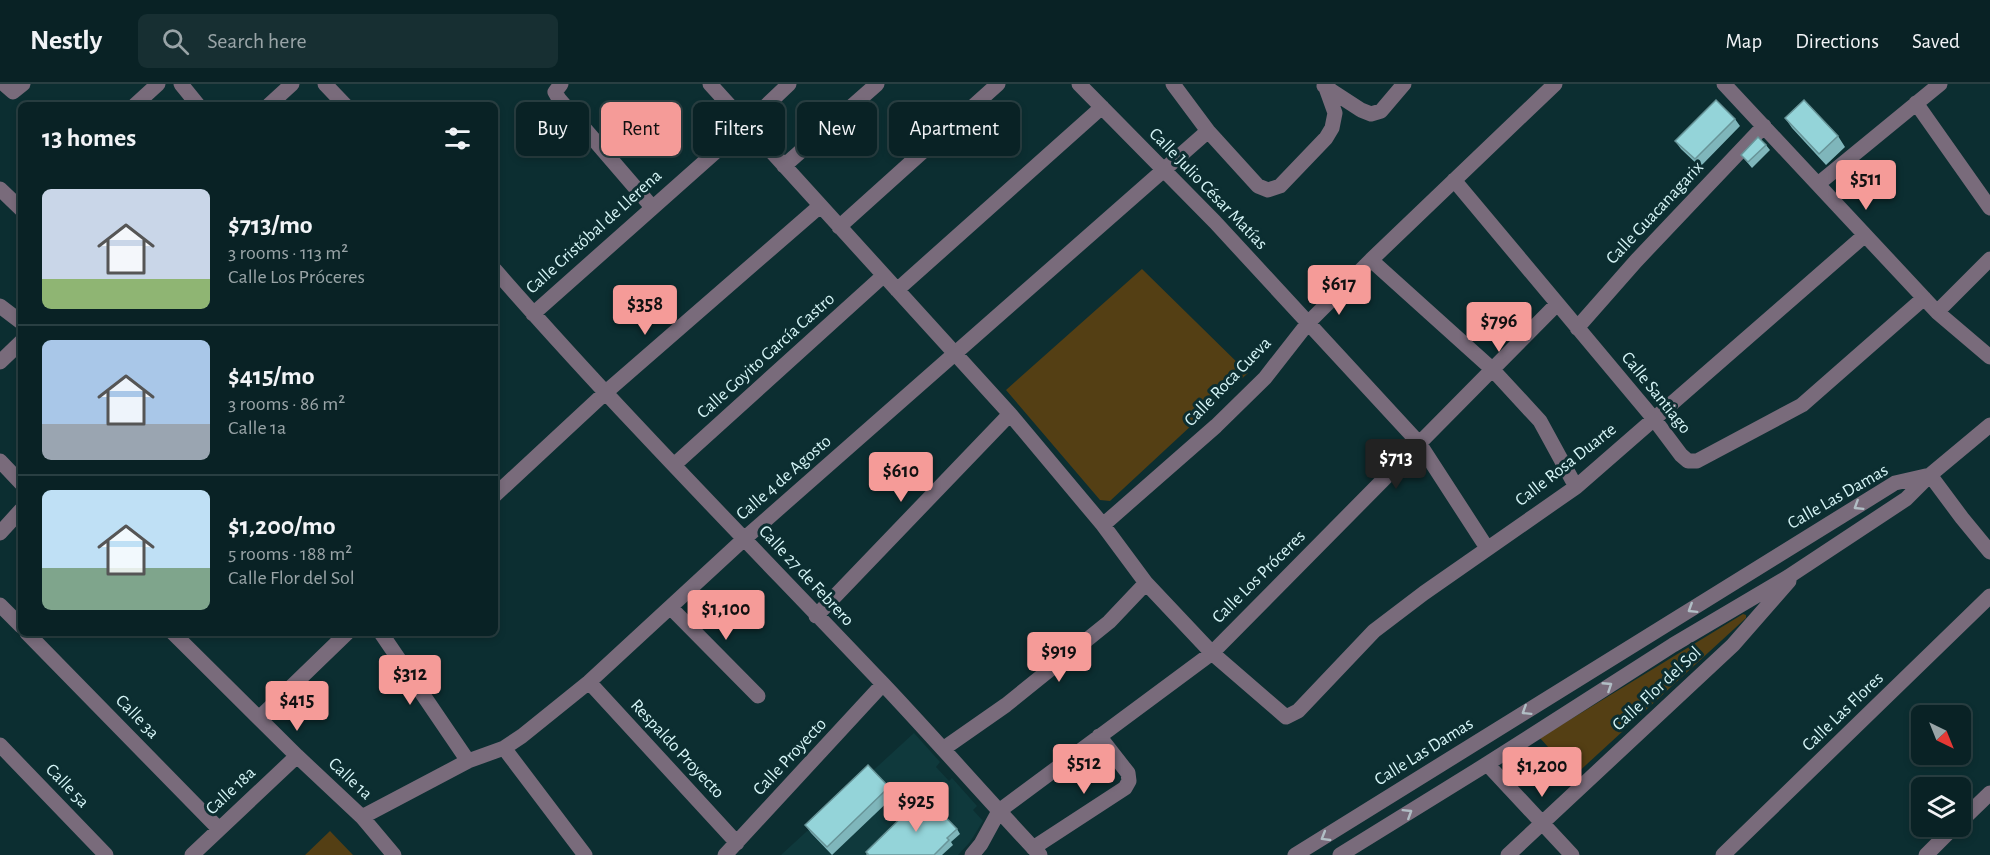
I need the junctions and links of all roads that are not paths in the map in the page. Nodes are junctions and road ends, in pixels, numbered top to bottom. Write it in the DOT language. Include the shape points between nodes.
graph roads {
  1 [pos="4,84"];
  2 [pos="23,84"];
  3 [pos="158,84"];
  4 [pos="181,84"];
  5 [pos="292,84"];
  6 [pos="325,84"];
  7 [pos="561,84"];
  8 [pos="710,84"];
  9 [pos="789,84"];
  10 [pos="878,84"];
  11 [pos="998,84"];
  12 [pos="1079,84"];
  13 [pos="1173,84"];
  14 [pos="1404,84"];
  15 [pos="1555,84"];
  16 [pos="1940,84"];
  17 [pos="1325,85"];
  18 [pos="1726,85"];
  19 [pos="138,102"];
  20 [pos="196,102"];
  21 [pos="272,102"];
  22 [pos="342,102"];
  23 [pos="727,102"];
  24 [pos="770,102"];
  25 [pos="1916,103"];
  26 [pos="1102,107"];
  27 [pos="1764,126"];
  28 [pos="1208,131"];
  29 [pos="710,156"];
  30 [pos="775,156"];
  31 [pos="784,166"];
  32 [pos="1164,170"];
  33 [pos="1454,180"];
  34 [pos="1818,184"];
  35 [pos="0,189"];
  36 [pos="18,206"];
  37 [pos="820,206"];
  38 [pos="652,207"];
  39 [pos="1990,208"];
  40 [pos="839,227"];
  41 [pos="1865,235"];
  42 [pos="1990,259"];
  43 [pos="1371,260"];
  44 [pos="498,273"];
  45 [pos="884,276"];
  46 [pos="897,290"];
  47 [pos="1924,298"];
  48 [pos="1557,304"];
  49 [pos="0,306"];
  50 [pos="1937,312"];
  51 [pos="533,314"];
  52 [pos="18,320"];
  53 [pos="1308,323"];
  54 [pos="1577,328"];
  55 [pos="18,345"];
  56 [pos="955,354"];
  57 [pos="1990,357"];
  58 [pos="0,362"];
  59 [pos="1492,369"];
  60 [pos="606,392"];
  61 [pos="1010,414"];
  62 [pos="1654,419"];
  63 [pos="1990,424"];
  64 [pos="1419,443"];
  65 [pos="0,461"];
  66 [pos="674,465"];
  67 [pos="1930,475"];
  68 [pos="18,480"];
  69 [pos="1576,487"];
  70 [pos="498,492"];
  71 [pos="18,513"];
  72 [pos="1103,525"];
  73 [pos="0,533"];
  74 [pos="744,539"];
  75 [pos="1487,548"];
  76 [pos="1990,552"];
  77 [pos="1799,569"];
  78 [pos="1146,583"];
  79 [pos="1990,596"];
  80 [pos="0,605"];
  81 [pos="671,608"];
  82 [pos="816,616"];
  83 [pos="18,623"];
  84 [pos="30,636"];
  85 [pos="176,636"];
  86 [pos="344,636"];
  87 [pos="383,636"];
  88 [pos="1212,653"];
  89 [pos="589,682"];
  90 [pos="883,684"];
  91 [pos="758,696"];
  92 [pos="260,718"];
  93 [pos="1099,736"];
  94 [pos="0,745"];
  95 [pos="504,748"];
  96 [pos="943,749"];
  97 [pos="297,756"];
  98 [pos="468,761"];
  99 [pos="1488,764"];
  100 [pos="1990,793"];
  101 [pos="999,811"];
  102 [pos="1971,811"];
  103 [pos="362,817"];
  104 [pos="1351,822"];
  105 [pos="1542,824"];
  106 [pos="219,829"];
  107 [pos="1944,837"];
  108 [pos="1363,841"];
  109 [pos="737,843"];
  110 [pos="1036,851"];
  111 [pos="106,855"];
  112 [pos="192,855"];
  113 [pos="394,855"];
  114 [pos="585,855"];
  115 [pos="725,855"];
  116 [pos="972,855"];
  117 [pos="1295,855"];
  118 [pos="1340,855"];
  119 [pos="1508,855"];
  120 [pos="1572,855"];
  121 [pos="1723,855"];
  122 [pos="1926,855"];
  1 -- 2 [label="street" via="13,92"];
  3 -- 19 [label="street"];
  4 -- 20 [label="street"];
  5 -- 21 [label="street"];
  6 -- 22 [label="street"];
  7 -- 38 [label="street" via="555,92 559,99"];
  8 -- 23 [label="street"];
  9 -- 24 [label="street, Calle Cristóbal de Llerena"];
  10 -- 31 [label="street"];
  11 -- 40 [label="street"];
  12 -- 26 [label="street, Calle Julio César Matías"];
  13 -- 28 [label="street"];
  14 -- 17 [label="street" via="1381,111 1371,114"];
  15 -- 33 [label="street, Calle Roca Cueva"];
  16 -- 25 [label="street"];
  17 -- 28 [label="street" via="1335,113 1332,128 1280,186 1268,190 1258,186"];
  18 -- 27 [label="street"];
  25 -- 34 [label="street"];
  25 -- 39 [label="street"];
  26 -- 32 [label="street, Calle Julio César Matías"];
  26 -- 46 [label="street"];
  27 -- 34 [label="street"];
  27 -- 54 [label="street, Calle Guacanagarix"];
  28 -- 32 [label="street, Calle 4 de Agosto"];
  29 -- 38 [label="street, Calle Cristóbal de Llerena"];
  30 -- 31 [label="street"];
  31 -- 37 [label="street"];
  32 -- 53 [label="street, Calle Julio César Matías"];
  32 -- 56 [label="street, Calle 4 de Agosto"];
  33 -- 43 [label="street, Calle Roca Cueva"];
  33 -- 48 [label="street, Calle Santiago"];
  34 -- 41 [label="street"];
  35 -- 36 [label="street"];
  37 -- 40 [label="street"];
  37 -- 60 [label="street"];
  38 -- 51 [label="street, Calle Cristóbal de Llerena"];
  40 -- 45 [label="street"];
  41 -- 47 [label="street"];
  41 -- 62 [label="street, Calle Rosa Duarte"];
  42 -- 50 [label="street"];
  43 -- 53 [label="street, Calle Roca Cueva"];
  43 -- 59 [label="street"];
  44 -- 51 [label="street, Calle 27 de Febrero"];
  45 -- 46 [label="street"];
  45 -- 66 [label="street, Calle Goyito García Castro"];
  46 -- 56 [label="street"];
  47 -- 50 [label="street"];
  47 -- 62 [label="street, Calle Santiago" via="1802,405 1697,461 1680,455"];
  48 -- 54 [label="street, Calle Santiago"];
  48 -- 59 [label="street, Calle Los Próceres"];
  49 -- 52 [label="street"];
  50 -- 57 [label="street"];
  51 -- 60 [label="street, Calle 27 de Febrero"];
  53 -- 64 [label="street, Calle Julio César Matías"];
  53 -- 72 [label="street, Calle Roca Cueva" via="1265,378"];
  54 -- 62 [label="street, Calle Santiago"];
  55 -- 58 [label="street"];
  56 -- 61 [label="street"];
  56 -- 74 [label="street, Calle 4 de Agosto"];
  59 -- 64 [label="street, Calle Los Próceres"];
  59 -- 69 [label="street" via="1540,421"];
  60 -- 66 [label="street, Calle 27 de Febrero"];
  60 -- 70 [label="street"];
  61 -- 72 [label="street"];
  61 -- 82 [label="street"];
  62 -- 69 [label="street, Calle Rosa Duarte"];
  63 -- 67 [label="street"];
  64 -- 75 [label="street, Calle Julio César Matías"];
  64 -- 88 [label="street, Calle Los Próceres"];
  65 -- 68 [label="street"];
  66 -- 74 [label="street, Calle 27 de Febrero"];
  67 -- 76 [label="street"];
  67 -- 77 [label="street, Calle Las Damas" via="1906,499"];
  67 -- 104 [label="street, Calle Las Damas, one-way" via="1895,483"];
  69 -- 75 [label="street, Calle Rosa Duarte"];
  71 -- 73 [label="street"];
  72 -- 78 [label="street"];
  74 -- 81 [label="street, Calle 4 de Agosto"];
  74 -- 82 [label="street, Calle 27 de Febrero"];
  75 -- 88 [label="street, Calle Rosa Duarte" via="1374,631 1298,711 1286,717"];
  99 -- 77 [label="street, Calle Las Damas, one-way" via="1672,645"];
  77 -- 105 [label="street, Calle Flor del Sol" via="1733,645"];
  78 -- 88 [label="street"];
  78 -- 96 [label="street" via="1109,622 1006,705"];
  79 -- 121 [label="street, Calle Las Flores"];
  80 -- 83 [label="street"];
  81 -- 89 [label="street, Calle 4 de Agosto"];
  81 -- 91 [label="street"];
  82 -- 90 [label="street, Calle 27 de Febrero"];
  84 -- 106 [label="street, Calle 3a"];
  85 -- 92 [label="street, Calle 1a"];
  86 -- 92 [label="street"];
  87 -- 98 [label="street"];
  88 -- 93 [label="street, Calle Los Próceres"];
  89 -- 95 [label="street, Calle 4 de Agosto"];
  89 -- 109 [label="street, Respaldo Proyecto"];
  90 -- 96 [label="street, Calle 27 de Febrero"];
  90 -- 109 [label="street, Calle Proyecto"];
  92 -- 97 [label="street, Calle 1a"];
  93 -- 101 [label="street, Calle Los Próceres"];
  93 -- 110 [label="street" via="1128,773 1129,781 1125,788"];
  94 -- 111 [label="street, Calle 5a"];
  95 -- 98 [label="street, Calle 4 de Agosto"];
  95 -- 114 [label="street"];
  96 -- 101 [label="street, Calle 27 de Febrero"];
  97 -- 103 [label="street, Calle 1a"];
  97 -- 106 [label="street, Calle 18a"];
  98 -- 103 [label="street, Calle 4 de Agosto"];
  99 -- 105 [label="street"];
  108 -- 99 [label="street, Calle Las Damas, one-way"];
  100 -- 102 [label="street"];
  101 -- 110 [label="street, Calle 27 de Febrero"];
  101 -- 116 [label="street, Calle Los Próceres"];
  103 -- 113 [label="street, Calle 1a"];
  104 -- 108 [label="street"];
  104 -- 117 [label="street, Calle Las Damas, one-way"];
  105 -- 119 [label="street, Calle Flor del Sol"];
  105 -- 120 [label="street"];
  106 -- 112 [label="street, Calle 18a"];
  107 -- 122 [label="street"];
  108 -- 118 [label="street, Calle Las Damas"];
  109 -- 115 [label="street, Calle Proyecto"];
}
